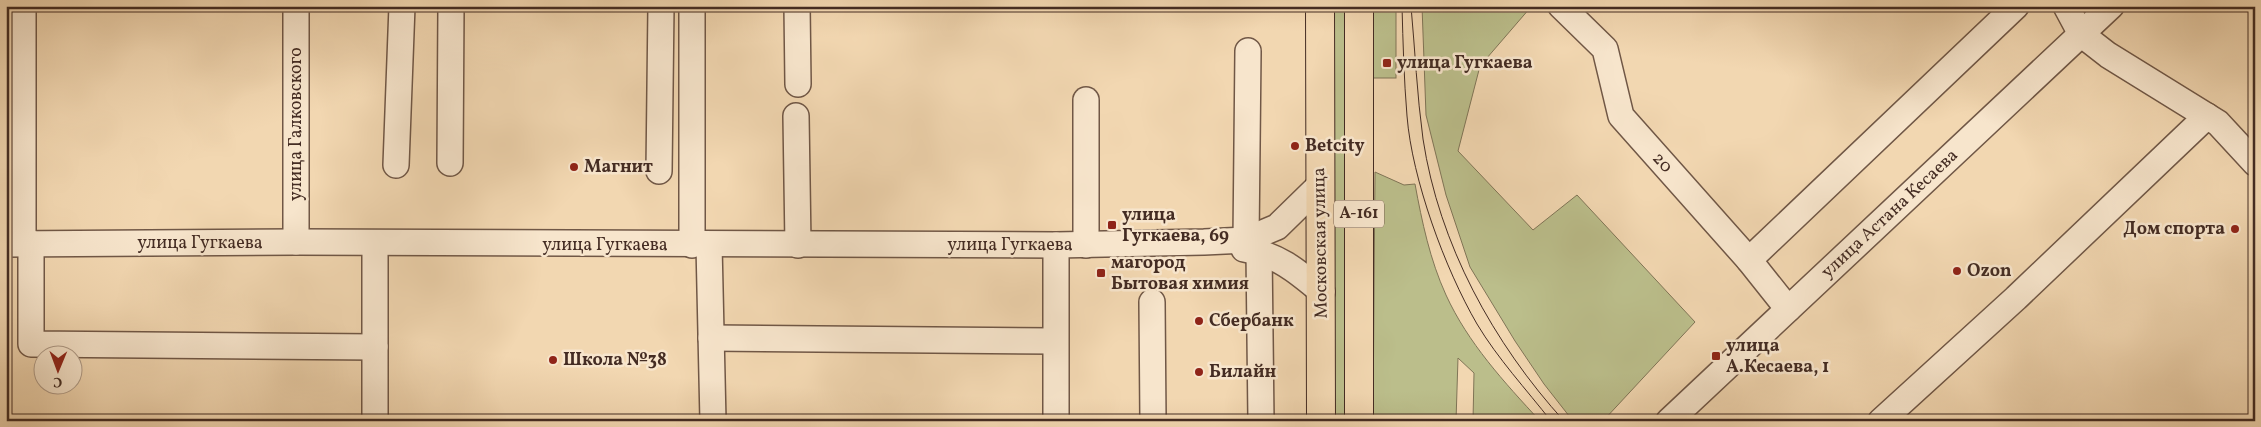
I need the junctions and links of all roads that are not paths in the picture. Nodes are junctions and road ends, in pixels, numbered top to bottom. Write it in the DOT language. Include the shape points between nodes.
graph roads {
  1 [pos="23,6"];
  2 [pos="296,6"];
  3 [pos="402,6"];
  4 [pos="451,6"];
  5 [pos="661,6"];
  6 [pos="692,6"];
  7 [pos="797,6"];
  8 [pos="1320,6"];
  9 [pos="1359,6"];
  10 [pos="1561,6"];
  11 [pos="2016,6"];
  12 [pos="2066,6"];
  13 [pos="2111,6"];
  14 [pos="2081,34"];
  15 [pos="1248,51"];
  16 [pos="798,84"];
  17 [pos="1086,100"];
  18 [pos="796,116"];
  19 [pos="2207,116"];
  20 [pos="450,163"];
  21 [pos="2255,163"];
  22 [pos="396,165"];
  23 [pos="659,171"];
  24 [pos="1320,186"];
  25 [pos="296,242"];
  26 [pos="20,244"];
  27 [pos="375,244"];
  28 [pos="700,245"];
  29 [pos="798,245"];
  30 [pos="1056,246"];
  31 [pos="1086,246"];
  32 [pos="1252,246"];
  33 [pos="1749,260"];
  34 [pos="1322,292"];
  35 [pos="1152,302"];
  36 [pos="1788,309"];
  37 [pos="711,338"];
  38 [pos="1056,341"];
  39 [pos="375,347"];
  40 [pos="375,421"];
  41 [pos="713,421"];
  42 [pos="1056,421"];
  43 [pos="1153,421"];
  44 [pos="1261,421"];
  45 [pos="1321,421"];
  46 [pos="1359,421"];
  47 [pos="1669,421"];
  48 [pos="1881,421"];
  1 -- 26 [label="street"];
  2 -- 25 [label="street, улица Галковского"];
  3 -- 22 [label="street"];
  4 -- 20 [label="street"];
  5 -- 23 [label="street"];
  6 -- 28 [label="street"];
  7 -- 16 [label="street"];
  8 -- 24 [label="highway, Московская улица / А-161"];
  9 -- 46 [label="highway, Московская улица / А-161"];
  10 -- 33 [label="street, 20" via="1606,49 1621,116"];
  11 -- 33 [label="street"];
  12 -- 14 [label="street"];
  13 -- 14 [label="street, улица Астана Кесаева"];
  14 -- 19 [label="street" via="2108,55"];
  14 -- 36 [label="street, улица Астана Кесаева"];
  15 -- 32 [label="street"];
  17 -- 31 [label="street"];
  18 -- 29 [label="street"];
  19 -- 21 [label="street" via="2218,123"];
  19 -- 48 [label="street"];
  24 -- 32 [label="street"];
  24 -- 34 [label="highway, Московская улица / А-161"];
  25 -- 26 [label="street, улица Гугкаева"];
  25 -- 27 [label="street, улица Гугкаева"];
  26 -- 39 [label="street" via="31,344"];
  27 -- 28 [label="street, улица Гугкаева"];
  27 -- 39 [label="street"];
  28 -- 29 [label="street, улица Гугкаева"];
  28 -- 37 [label="street"];
  29 -- 30 [label="street, улица Гугкаева"];
  30 -- 31 [label="street, улица Гугкаева"];
  30 -- 38 [label="street"];
  31 -- 32 [label="street, улица Гугкаева" via="1204,242"];
  32 -- 34 [label="street, улица Гугкаева" via="1288,264"];
  32 -- 44 [label="street"];
  33 -- 36 [label="street, 20"];
  34 -- 45 [label="highway, Московская улица / А-161"];
  35 -- 43 [label="street"];
  36 -- 47 [label="street, улица Астана Кесаева"];
  37 -- 38 [label="street"];
  37 -- 41 [label="street"];
  38 -- 42 [label="street"];
  39 -- 40 [label="street"];
}
